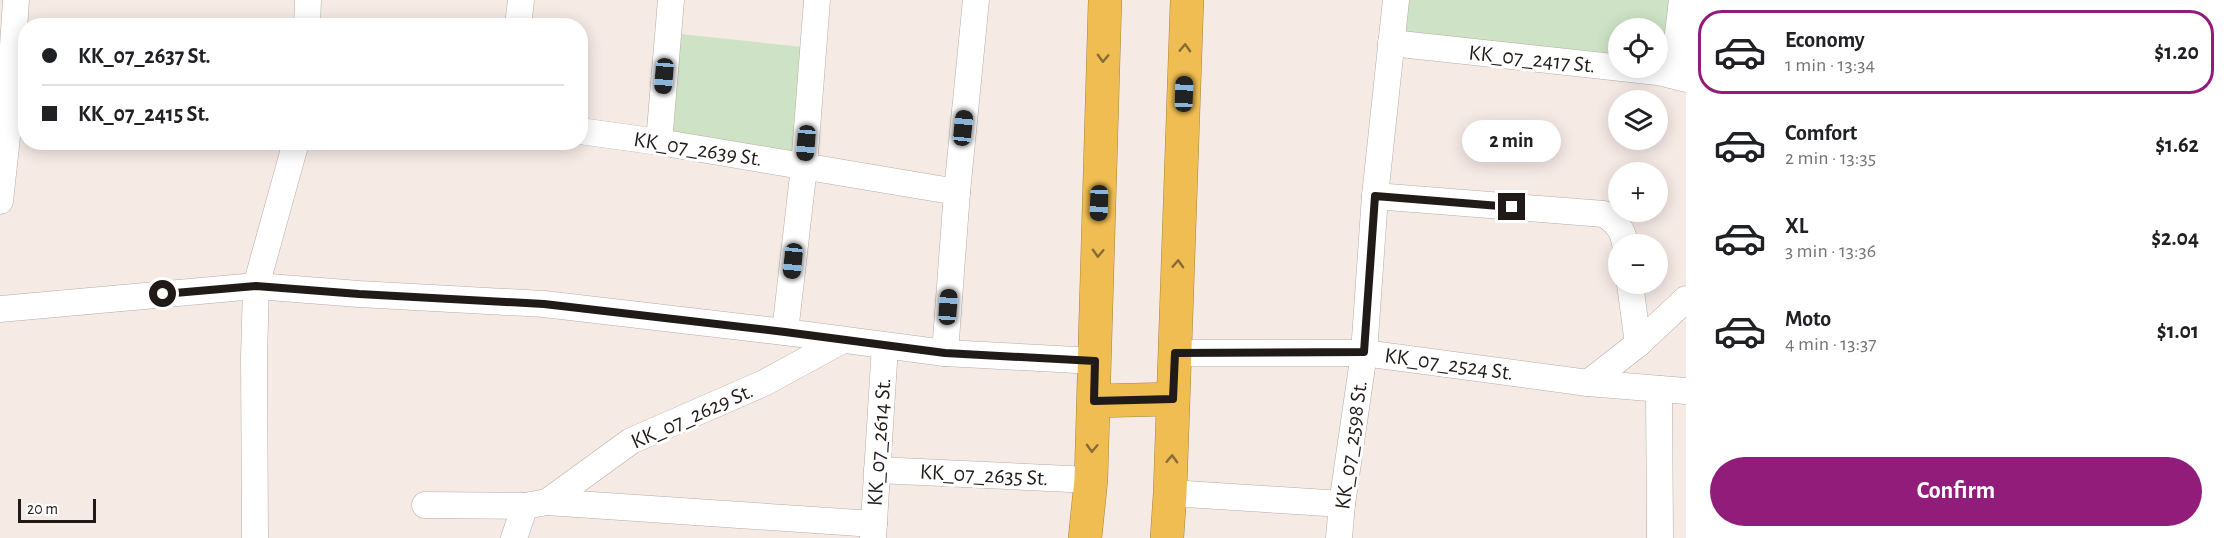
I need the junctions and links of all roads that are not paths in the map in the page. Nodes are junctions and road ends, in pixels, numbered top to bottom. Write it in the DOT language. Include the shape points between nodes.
graph roads {
  1 [pos="16,0"];
  2 [pos="309,0"];
  3 [pos="521,0"];
  4 [pos="670,0"];
  5 [pos="817,0"];
  6 [pos="976,0"];
  7 [pos="1105,0"];
  8 [pos="1187,0"];
  9 [pos="1396,0"];
  10 [pos="1682,0"];
  11 [pos="308,18"];
  12 [pos="519,18"];
  13 [pos="1391,43"];
  14 [pos="1680,77"];
  15 [pos="588,133"];
  16 [pos="3,137"];
  17 [pos="659,142"];
  18 [pos="294,150"];
  19 [pos="804,166"];
  20 [pos="957,192"];
  21 [pos="1375,196"];
  22 [pos="0,201"];
  23 [pos="1623,234"];
  24 [pos="256,286"];
  25 [pos="1631,294"];
  26 [pos="1686,299"];
  27 [pos="0,309"];
  28 [pos="785,332"];
  29 [pos="843,340"];
  30 [pos="1638,344"];
  31 [pos="885,346"];
  32 [pos="1364,352"];
  33 [pos="945,353"];
  34 [pos="1175,353"];
  35 [pos="1095,361"];
  36 [pos="1588,383"];
  37 [pos="1659,389"];
  38 [pos="1686,391"];
  39 [pos="1173,399"];
  40 [pos="1094,401"];
  41 [pos="877,470"];
  42 [pos="1091,480"];
  43 [pos="1170,494"];
  44 [pos="536,504"];
  45 [pos="1342,504"];
  46 [pos="425,505"];
  47 [pos="873,531"];
  48 [pos="255,538"];
  49 [pos="514,538"];
  50 [pos="1085,538"];
  51 [pos="1167,538"];
  52 [pos="1339,538"];
  53 [pos="1660,538"];
  1 -- 16 [label="street"];
  2 -- 11 [label="street"];
  3 -- 12 [label="street"];
  4 -- 17 [label="street"];
  5 -- 19 [label="street"];
  6 -- 20 [label="street"];
  7 -- 35 [label="highway, one-way"];
  34 -- 8 [label="highway, one-way"];
  9 -- 13 [label="street, KK_07_2598 St."];
  10 -- 14 [label="street"];
  13 -- 14 [label="street, KK_07_2417 St."];
  13 -- 21 [label="street, KK_07_2598 St."];
  15 -- 17 [label="street, KK_07_2639 St."];
  16 -- 22 [label="street"];
  17 -- 19 [label="street, KK_07_2639 St."];
  18 -- 24 [label="street"];
  19 -- 20 [label="street, KK_07_2639 St."];
  19 -- 28 [label="street"];
  20 -- 33 [label="street"];
  21 -- 23 [label="street" via="1604,214 1615,221"];
  21 -- 32 [label="street, KK_07_2598 St."];
  24 -- 27 [label="street"];
  24 -- 28 [label="street" via="544,304"];
  24 -- 48 [label="street"];
  25 -- 30 [label="street"];
  26 -- 30 [label="street"];
  28 -- 29 [label="street"];
  29 -- 31 [label="street"];
  29 -- 44 [label="street, KK_07_2629 St." via="764,383 631,441"];
  30 -- 36 [label="street"];
  31 -- 33 [label="street"];
  31 -- 41 [label="street, KK_07_2614 St."];
  32 -- 34 [label="street, KK_07_2524 St."];
  32 -- 36 [label="street, KK_07_2524 St."];
  32 -- 45 [label="street, KK_07_2598 St."];
  33 -- 35 [label="street"];
  34 -- 39 [label="highway"];
  35 -- 40 [label="highway"];
  36 -- 37 [label="street, KK_07_2524 St."];
  37 -- 38 [label="street, KK_07_2524 St."];
  37 -- 53 [label="street"];
  39 -- 40 [label="highway"];
  43 -- 39 [label="highway, one-way"];
  40 -- 42 [label="highway, one-way"];
  41 -- 42 [label="street, KK_07_2635 St."];
  41 -- 47 [label="street, KK_07_2614 St."];
  42 -- 50 [label="highway"];
  43 -- 45 [label="street"];
  43 -- 51 [label="highway"];
  44 -- 46 [label="street"];
  44 -- 47 [label="street"];
  44 -- 49 [label="street"];
  45 -- 52 [label="street, KK_07_2598 St."];
}
